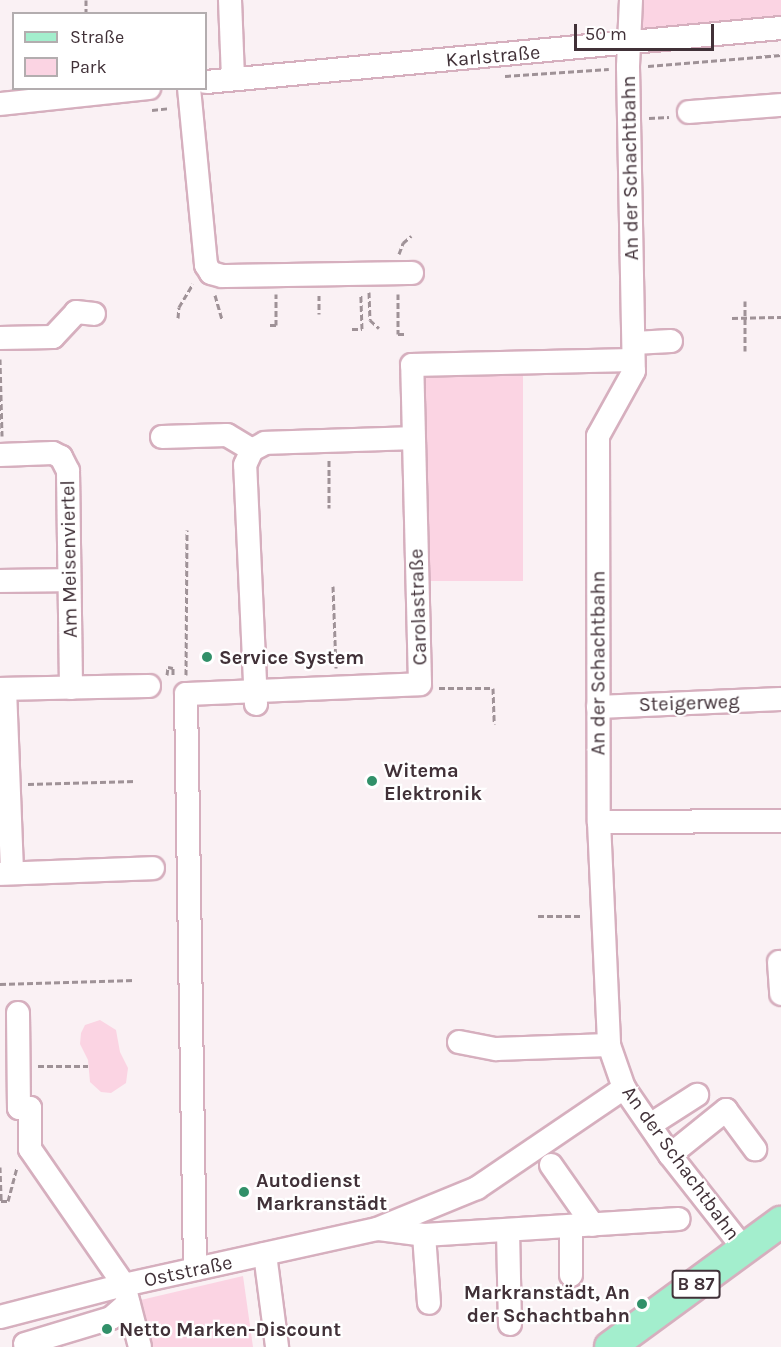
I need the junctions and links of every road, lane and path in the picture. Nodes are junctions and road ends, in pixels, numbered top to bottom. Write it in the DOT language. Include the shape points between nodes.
graph roads {
  1 [pos="230,0"];
  2 [pos="631,0"];
  3 [pos="781,28"];
  4 [pos="631,44"];
  5 [pos="781,56"];
  6 [pos="628,67"];
  7 [pos="233,79"];
  8 [pos="207,82"];
  9 [pos="130,90"];
  10 [pos="189,90"];
  11 [pos="0,104"];
  12 [pos="781,105"];
  13 [pos="700,116"];
  14 [pos="629,120"];
  15 [pos="405,273"];
  16 [pos="206,274"];
  17 [pos="364,274"];
  18 [pos="275,275"];
  19 [pos="745,301"];
  20 [pos="94,314"];
  21 [pos="781,317"];
  22 [pos="178,318"];
  23 [pos="732,318"];
  24 [pos="745,318"];
  25 [pos="270,325"];
  26 [pos="379,328"];
  27 [pos="352,329"];
  28 [pos="407,334"];
  29 [pos="0,338"];
  30 [pos="671,341"];
  31 [pos="634,351"];
  32 [pos="745,351"];
  33 [pos="0,354"];
  34 [pos="162,436"];
  35 [pos="413,438"];
  36 [pos="328,441"];
  37 [pos="252,450"];
  38 [pos="1,455"];
  39 [pos="329,508"];
  40 [pos="188,530"];
  41 [pos="69,580"];
  42 [pos="0,581"];
  43 [pos="333,586"];
  44 [pos="158,682"];
  45 [pos="179,687"];
  46 [pos="71,688"];
  47 [pos="337,688"];
  48 [pos="439,688"];
  49 [pos="2,689"];
  50 [pos="256,698"];
  51 [pos="781,699"];
  52 [pos="598,707"];
  53 [pos="494,724"];
  54 [pos="136,781"];
  55 [pos="9,784"];
  56 [pos="781,821"];
  57 [pos="599,822"];
  58 [pos="6,874"];
  59 [pos="147,875"];
  60 [pos="538,916"];
  61 [pos="602,916"];
  62 [pos="780,962"];
  63 [pos="135,980"];
  64 [pos="0,984"];
  65 [pos="781,994"];
  66 [pos="18,1013"];
  67 [pos="459,1042"];
  68 [pos="609,1045"];
  69 [pos="88,1066"];
  70 [pos="19,1067"];
  71 [pos="624,1088"];
  72 [pos="697,1095"];
  73 [pos="650,1125"];
  74 [pos="30,1149"];
  75 [pos="755,1149"];
  76 [pos="670,1155"];
  77 [pos="551,1165"];
  78 [pos="0,1167"];
  79 [pos="678,1219"];
  80 [pos="781,1222"];
  81 [pos="582,1226"];
  82 [pos="377,1229"];
  83 [pos="508,1230"];
  84 [pos="424,1235"];
  85 [pos="744,1249"];
  86 [pos="265,1254"];
  87 [pos="195,1269"];
  88 [pos="571,1275"];
  89 [pos="126,1294"];
  90 [pos="429,1303"];
  91 [pos="0,1317"];
  92 [pos="510,1324"];
  93 [pos="25,1344"];
  94 [pos="140,1347"];
  95 [pos="277,1347"];
  96 [pos="610,1347"];
  1 -- 7 [label="street"];
  2 -- 4 [label="street, An der Schachtbahn"];
  3 -- 4 [label="street, Karlstraße"];
  4 -- 6 [label="street, An der Schachtbahn"];
  4 -- 7 [label="street, Karlstraße"];
  5 -- 6 [label="path"];
  6 -- 14 [label="street, An der Schachtbahn"];
  7 -- 8 [label="street, Karlstraße"];
  9 -- 11 [label="street"];
  10 -- 16 [label="street"];
  12 -- 13 [label="street"];
  13 -- 14 [label="path"];
  14 -- 31 [label="street, An der Schachtbahn"];
  15 -- 17 [label="street"];
  15 -- 28 [label="path" via="398,334"];
  16 -- 18 [label="street"];
  16 -- 22 [label="path" via="189,287"];
  17 -- 18 [label="street"];
  17 -- 26 [label="path" via="370,320"];
  17 -- 27 [label="path" via="362,329"];
  18 -- 25 [label="path" via="276,325"];
  19 -- 24 [label="path"];
  20 -- 29 [label="street" via="76,312 53,337"];
  21 -- 24 [label="path"];
  23 -- 24 [label="path"];
  24 -- 32 [label="path"];
  30 -- 31 [label="street"];
  31 -- 35 [label="street, Carolastraße" via="412,365"];
  31 -- 52 [label="street, An der Schachtbahn" via="634,371 598,436"];
  33 -- 38 [label="path"];
  34 -- 37 [label="street" via="227,435"];
  35 -- 36 [label="street"];
  35 -- 47 [label="street, Carolastraße" via="420,684"];
  36 -- 37 [label="street" via="265,442"];
  36 -- 39 [label="path"];
  37 -- 50 [label="street" via="245,465"];
  38 -- 41 [label="street, Am Meisenviertel" via="53,453 66,463"];
  40 -- 45 [label="path"];
  41 -- 42 [label="street"];
  41 -- 46 [label="street, Am Meisenviertel"];
  43 -- 47 [label="path"];
  44 -- 45 [label="path" via="168,667 173,668"];
  44 -- 46 [label="street"];
  45 -- 50 [label="street, Carolastraße"];
  45 -- 87 [label="street"];
  46 -- 49 [label="street"];
  47 -- 50 [label="street, Carolastraße"];
  48 -- 53 [label="path" via="493,688"];
  49 -- 55 [label="street"];
  51 -- 52 [label="street, Steigerweg"];
  52 -- 57 [label="street, An der Schachtbahn"];
  54 -- 55 [label="path"];
  55 -- 58 [label="street"];
  56 -- 57 [label="street"];
  57 -- 61 [label="street, An der Schachtbahn"];
  58 -- 59 [label="street"];
  60 -- 61 [label="path"];
  61 -- 68 [label="street, An der Schachtbahn"];
  62 -- 65 [label="street"];
  63 -- 64 [label="path"];
  66 -- 70 [label="street"];
  67 -- 68 [label="street" via="496,1049"];
  68 -- 71 [label="street, An der Schachtbahn"];
  69 -- 70 [label="path"];
  70 -- 74 [label="street" via="19,1108 30,1108"];
  71 -- 73 [label="street, An der Schachtbahn"];
  71 -- 82 [label="street, Oststraße" via="477,1188"];
  72 -- 73 [label="street"];
  73 -- 76 [label="street, An der Schachtbahn"];
  74 -- 78 [label="path" via="21,1151 8,1201 1,1201"];
  74 -- 89 [label="street"];
  75 -- 76 [label="street" via="726,1110"];
  76 -- 85 [label="street, An der Schachtbahn"];
  77 -- 81 [label="street"];
  79 -- 81 [label="street, Oststraße"];
  80 -- 85 [label="main road, B 87"];
  81 -- 83 [label="street, Oststraße"];
  81 -- 88 [label="street"];
  82 -- 84 [label="street, Oststraße"];
  82 -- 86 [label="street, Oststraße"];
  83 -- 84 [label="street, Oststraße"];
  83 -- 92 [label="street"];
  84 -- 90 [label="street"];
  85 -- 96 [label="main road, B 87"];
  86 -- 87 [label="street, Oststraße"];
  86 -- 95 [label="street"];
  87 -- 89 [label="street, Oststraße"];
  89 -- 91 [label="street, Oststraße"];
  89 -- 93 [label="street" via="111,1318"];
  89 -- 94 [label="street"];
}
